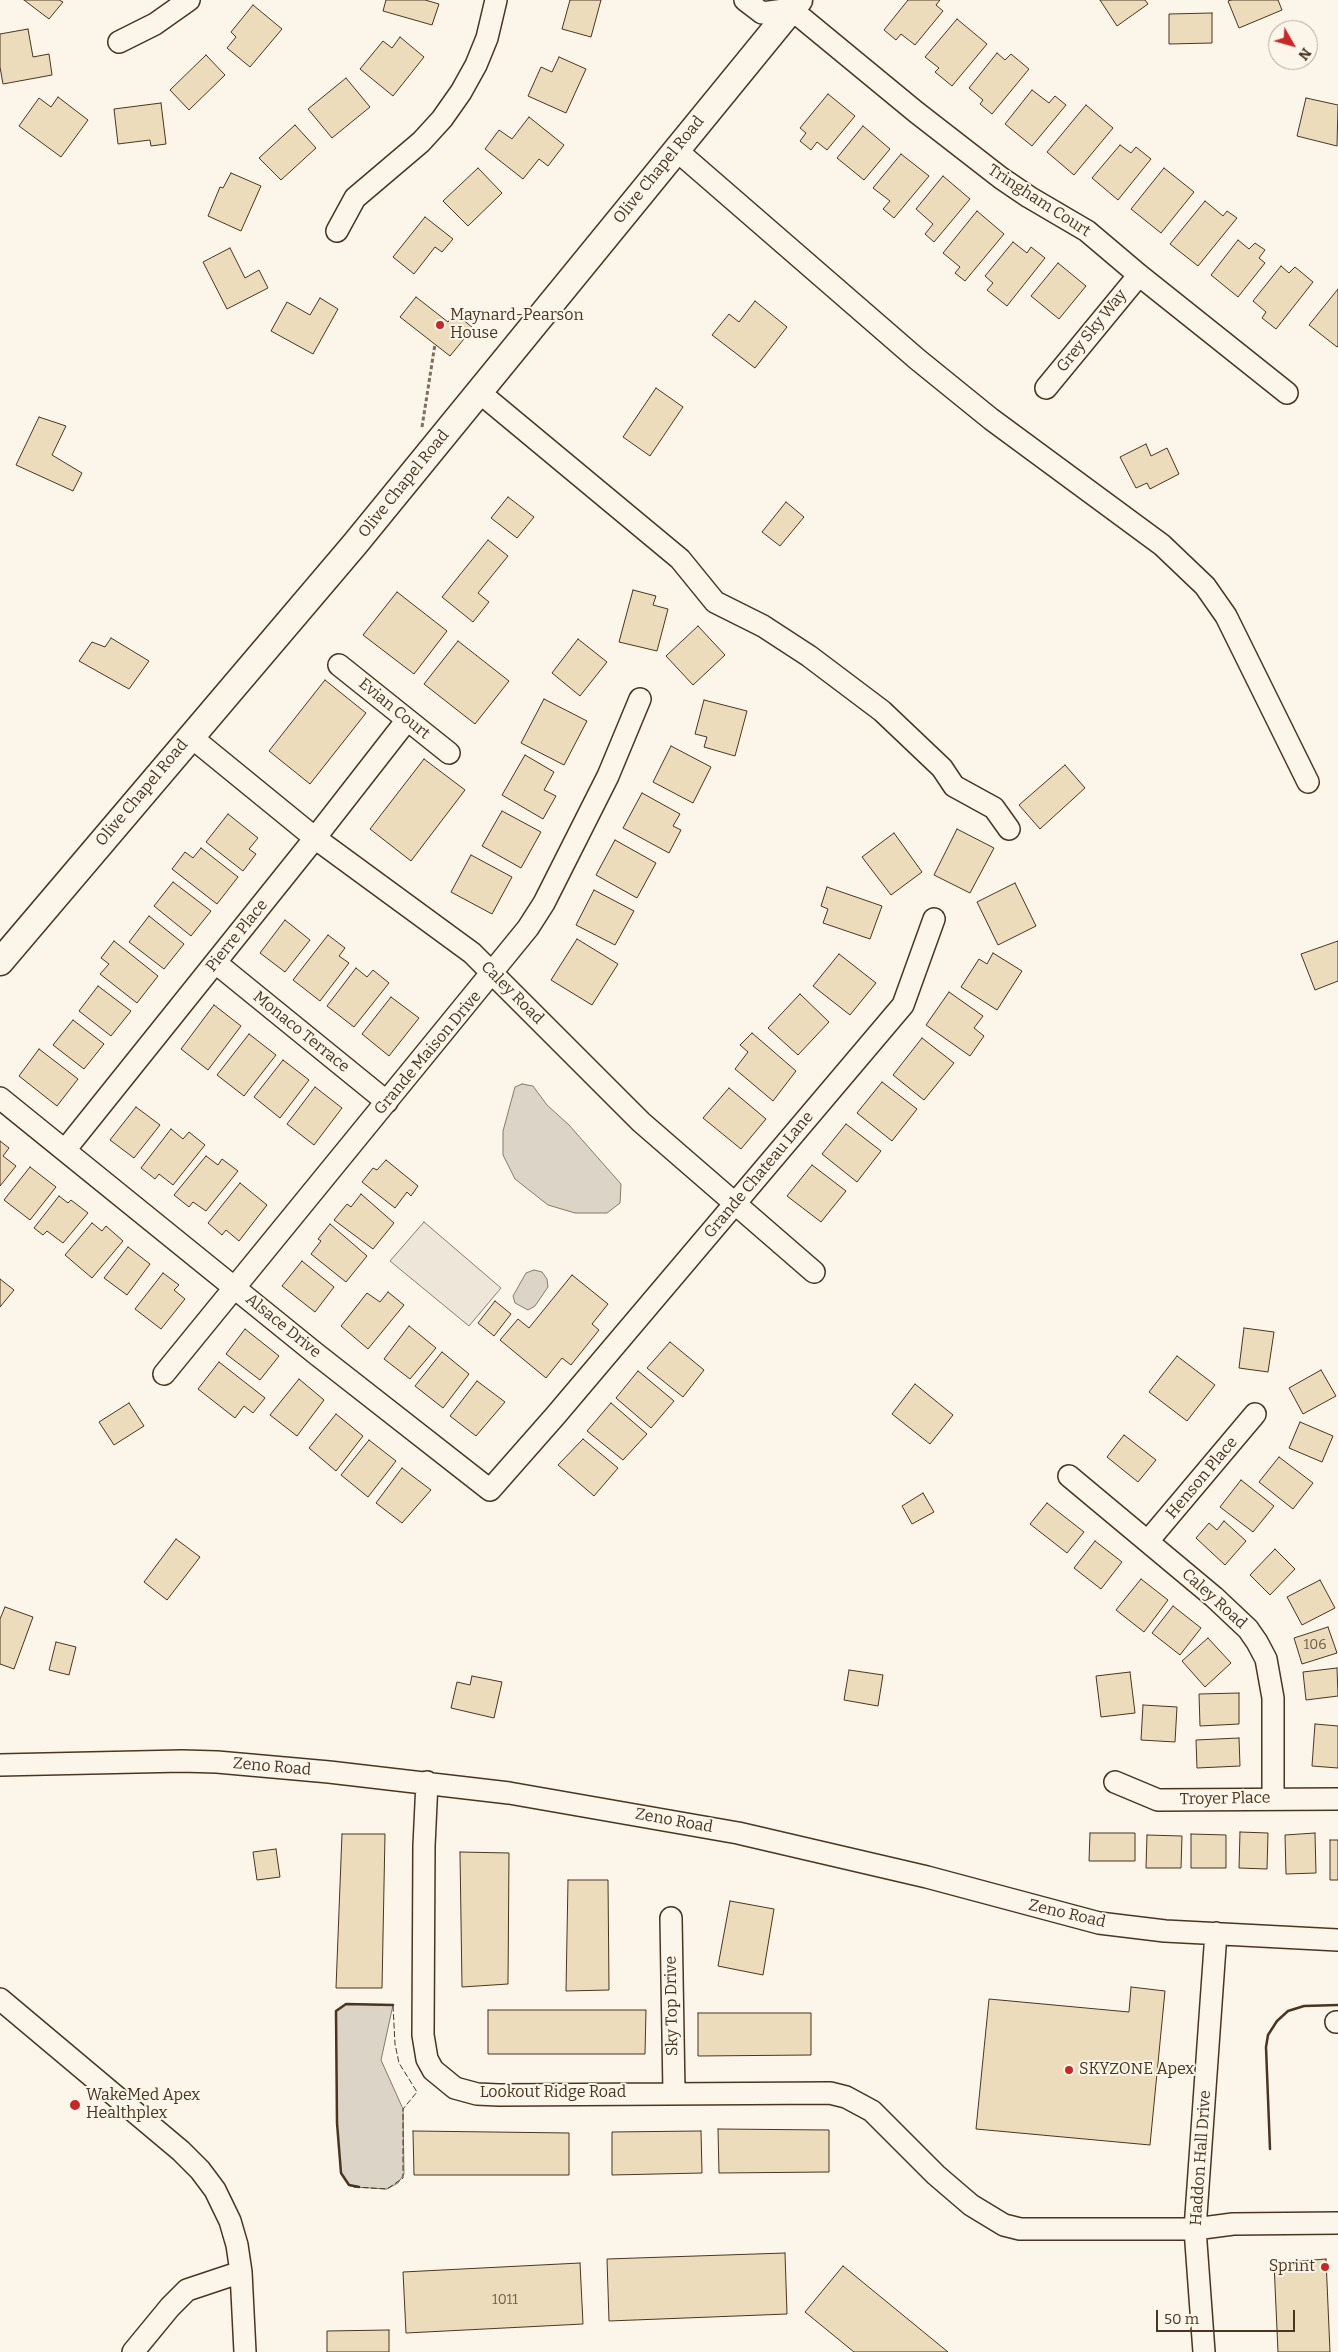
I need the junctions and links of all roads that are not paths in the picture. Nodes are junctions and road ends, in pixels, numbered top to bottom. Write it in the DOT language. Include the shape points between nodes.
graph roads {
  1 [pos="189,0"];
  2 [pos="496,0"];
  3 [pos="745,0"];
  4 [pos="794,3"];
  5 [pos="119,42"];
  6 [pos="675,150"];
  7 [pos="337,231"];
  8 [pos="1139,275"];
  9 [pos="1046,388"];
  10 [pos="479,392"];
  11 [pos="1287,392"];
  12 [pos="339,664"];
  13 [pos="640,699"];
  14 [pos="407,720"];
  15 [pos="190,736"];
  16 [pos="449,753"];
  17 [pos="1308,782"];
  18 [pos="1009,829"];
  19 [pos="315,838"];
  20 [pos="934,919"];
  21 [pos="0,962"];
  22 [pos="216,963"];
  23 [pos="493,974"];
  24 [pos="0,1098"];
  25 [pos="387,1102"];
  26 [pos="65,1150"];
  27 [pos="735,1204"];
  28 [pos="814,1272"];
  29 [pos="235,1287"];
  30 [pos="164,1374"];
  31 [pos="1256,1414"];
  32 [pos="556,1415"];
  33 [pos="1069,1476"];
  34 [pos="1148,1541"];
  35 [pos="0,1765"];
  36 [pos="427,1782"];
  37 [pos="1115,1782"];
  38 [pos="1274,1798"];
  39 [pos="1338,1799"];
  40 [pos="671,1918"];
  41 [pos="1216,1933"];
  42 [pos="1338,1940"];
  43 [pos="0,1999"];
  44 [pos="674,2093"];
  45 [pos="1338,2223"];
  46 [pos="1196,2229"];
  47 [pos="241,2272"];
  48 [pos="133,2352"];
  49 [pos="245,2352"];
  50 [pos="1204,2352"];
  1 -- 5 [label="street" via="155,24"];
  2 -- 7 [label="street" via="487,38 461,92 421,142 355,198"];
  3 -- 4 [label="street" via="762,13"];
  4 -- 6 [label="main road, Olive Chapel Road"];
  4 -- 8 [label="street, Tringham Court" via="916,112 993,172 1087,231"];
  6 -- 10 [label="main road, Olive Chapel Road"];
  6 -- 17 [label="street" via="917,359 991,419 1162,545 1205,586 1226,616"];
  8 -- 9 [label="street, Grey Sky Way"];
  8 -- 11 [label="street, Tringham Court"];
  10 -- 15 [label="main road, Olive Chapel Road" via="272,643"];
  10 -- 18 [label="street" via="680,559 715,602 794,646 882,711 942,768 954,786 994,808"];
  12 -- 14 [label="street, Evian Court"];
  13 -- 23 [label="street, Grande Maison Drive" via="608,776 544,903"];
  14 -- 16 [label="street, Evian Court"];
  14 -- 19 [label="street, Pierre Place"];
  15 -- 19 [label="street, Caley Road"];
  15 -- 21 [label="main road, Olive Chapel Road"];
  19 -- 22 [label="street, Pierre Place"];
  19 -- 23 [label="street, Caley Road" via="472,953"];
  20 -- 27 [label="street, Grande Chateau Lane" via="903,1005"];
  22 -- 25 [label="street, Monaco Terrace"];
  22 -- 26 [label="street, Pierre Place"];
  23 -- 25 [label="street, Grande Maison Drive"];
  23 -- 27 [label="street, Caley Road" via="641,1122"];
  24 -- 26 [label="street, Alsace Drive"];
  25 -- 29 [label="street, Grande Maison Drive"];
  26 -- 29 [label="street, Alsace Drive"];
  27 -- 28 [label="street, Caley Road"];
  27 -- 32 [label="street, Grande Chateau Lane"];
  29 -- 30 [label="street, Grande Maison Drive"];
  29 -- 32 [label="street, Alsace Drive" via="490,1490"];
  31 -- 34 [label="street, Henson Place"];
  33 -- 34 [label="street, Caley Road"];
  34 -- 38 [label="street, Caley Road" via="1235,1616 1257,1642 1266,1659 1273,1698"];
  35 -- 36 [label="street, Zeno Road" via="182,1761"];
  36 -- 41 [label="street, Zeno Road" via="581,1804 738,1833 928,1877 1099,1923 1165,1932"];
  36 -- 44 [label="street, Lookout Ridge Road" via="423,2035 427,2059 433,2070 455,2088 477,2094"];
  37 -- 38 [label="street, Troyer Place" via="1158,1800"];
  38 -- 39 [label="street, Troyer Place"];
  40 -- 44 [label="street, Sky Top Drive"];
  41 -- 42 [label="street, Zeno Road"];
  41 -- 46 [label="street, Haddon Hall Drive"];
  43 -- 47 [label="street" via="200,2170 215,2190 230,2222"];
  44 -- 46 [label="street, Lookout Ridge Road" via="830,2093 857,2102 872,2111 954,2191 987,2216 1012,2228"];
  45 -- 46 [label="street, Lookout Ridge Road" via="1233,2224"];
  46 -- 50 [label="street, Haddon Hall Drive"];
  47 -- 48 [label="street" via="187,2290"];
  47 -- 49 [label="street"];
}
